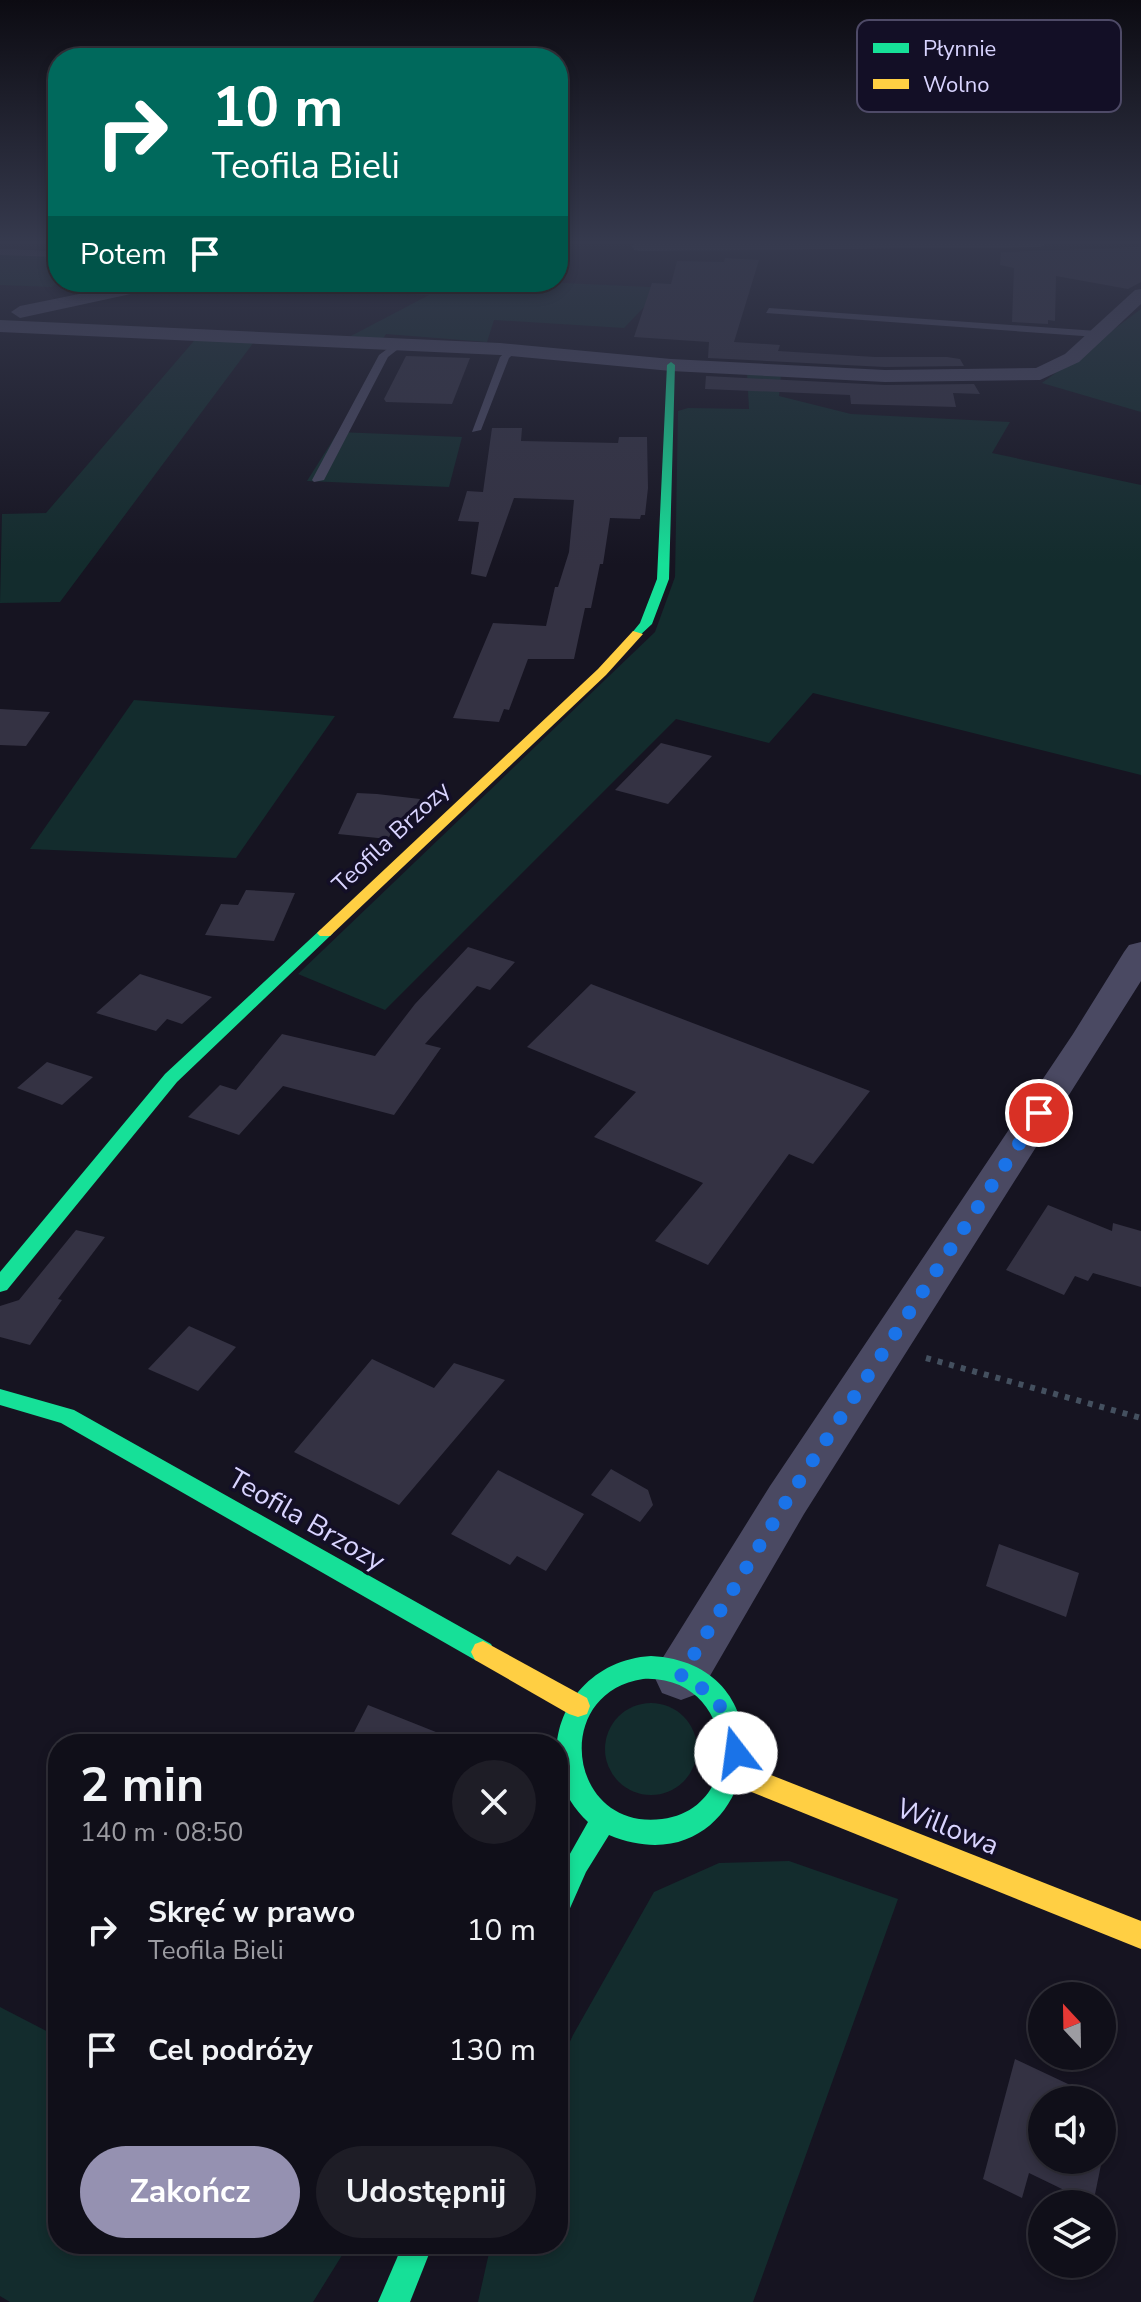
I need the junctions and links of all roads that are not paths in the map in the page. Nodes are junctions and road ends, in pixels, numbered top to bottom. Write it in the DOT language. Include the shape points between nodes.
graph roads {
  1 [pos="392,349"];
  2 [pos="504,349"];
  3 [pos="1081,349"];
  4 [pos="513,350"];
  5 [pos="671,365"];
  6 [pos="476,430"];
  7 [pos="318,480"];
  8 [pos="1141,952"];
  9 [pos="0,1285"];
  10 [pos="0,1397"];
  11 [pos="681,1676"];
  12 [pos="578,1706"];
  13 [pos="567,1734"];
  14 [pos="568,1766"];
  15 [pos="733,1772"];
  16 [pos="606,1817"];
  17 [pos="568,1883"];
  18 [pos="1141,1935"];
  19 [pos="414,2254"];
  20 [pos="394,2302"];
  1 -- 7 [label="lane" via="384,355"];
  2 -- 4 [label="street"];
  3 -- 5 [label="street" via="1040,374 885,376"];
  4 -- 5 [label="street"];
  4 -- 6 [label="lane" via="505,357"];
  5 -- 9 [label="street, Teofila Brzozy" via="663,579 646,624 602,672 171,1078"];
  8 -- 11 [label="street"];
  10 -- 12 [label="street, Teofila Brzozy" via="67,1416"];
  11 -- 12 [label="street" via="628,1672 608,1679"];
  11 -- 15 [label="street" via="707,1692 726,1715 736,1743"];
  12 -- 13 [label="street"];
  14 -- 16 [label="street" via="582,1794"];
  15 -- 16 [label="street" via="716,1805 683,1826 643,1830"];
  15 -- 18 [label="street, Willowa"];
  16 -- 17 [label="street"];
  19 -- 20 [label="street"];
}
